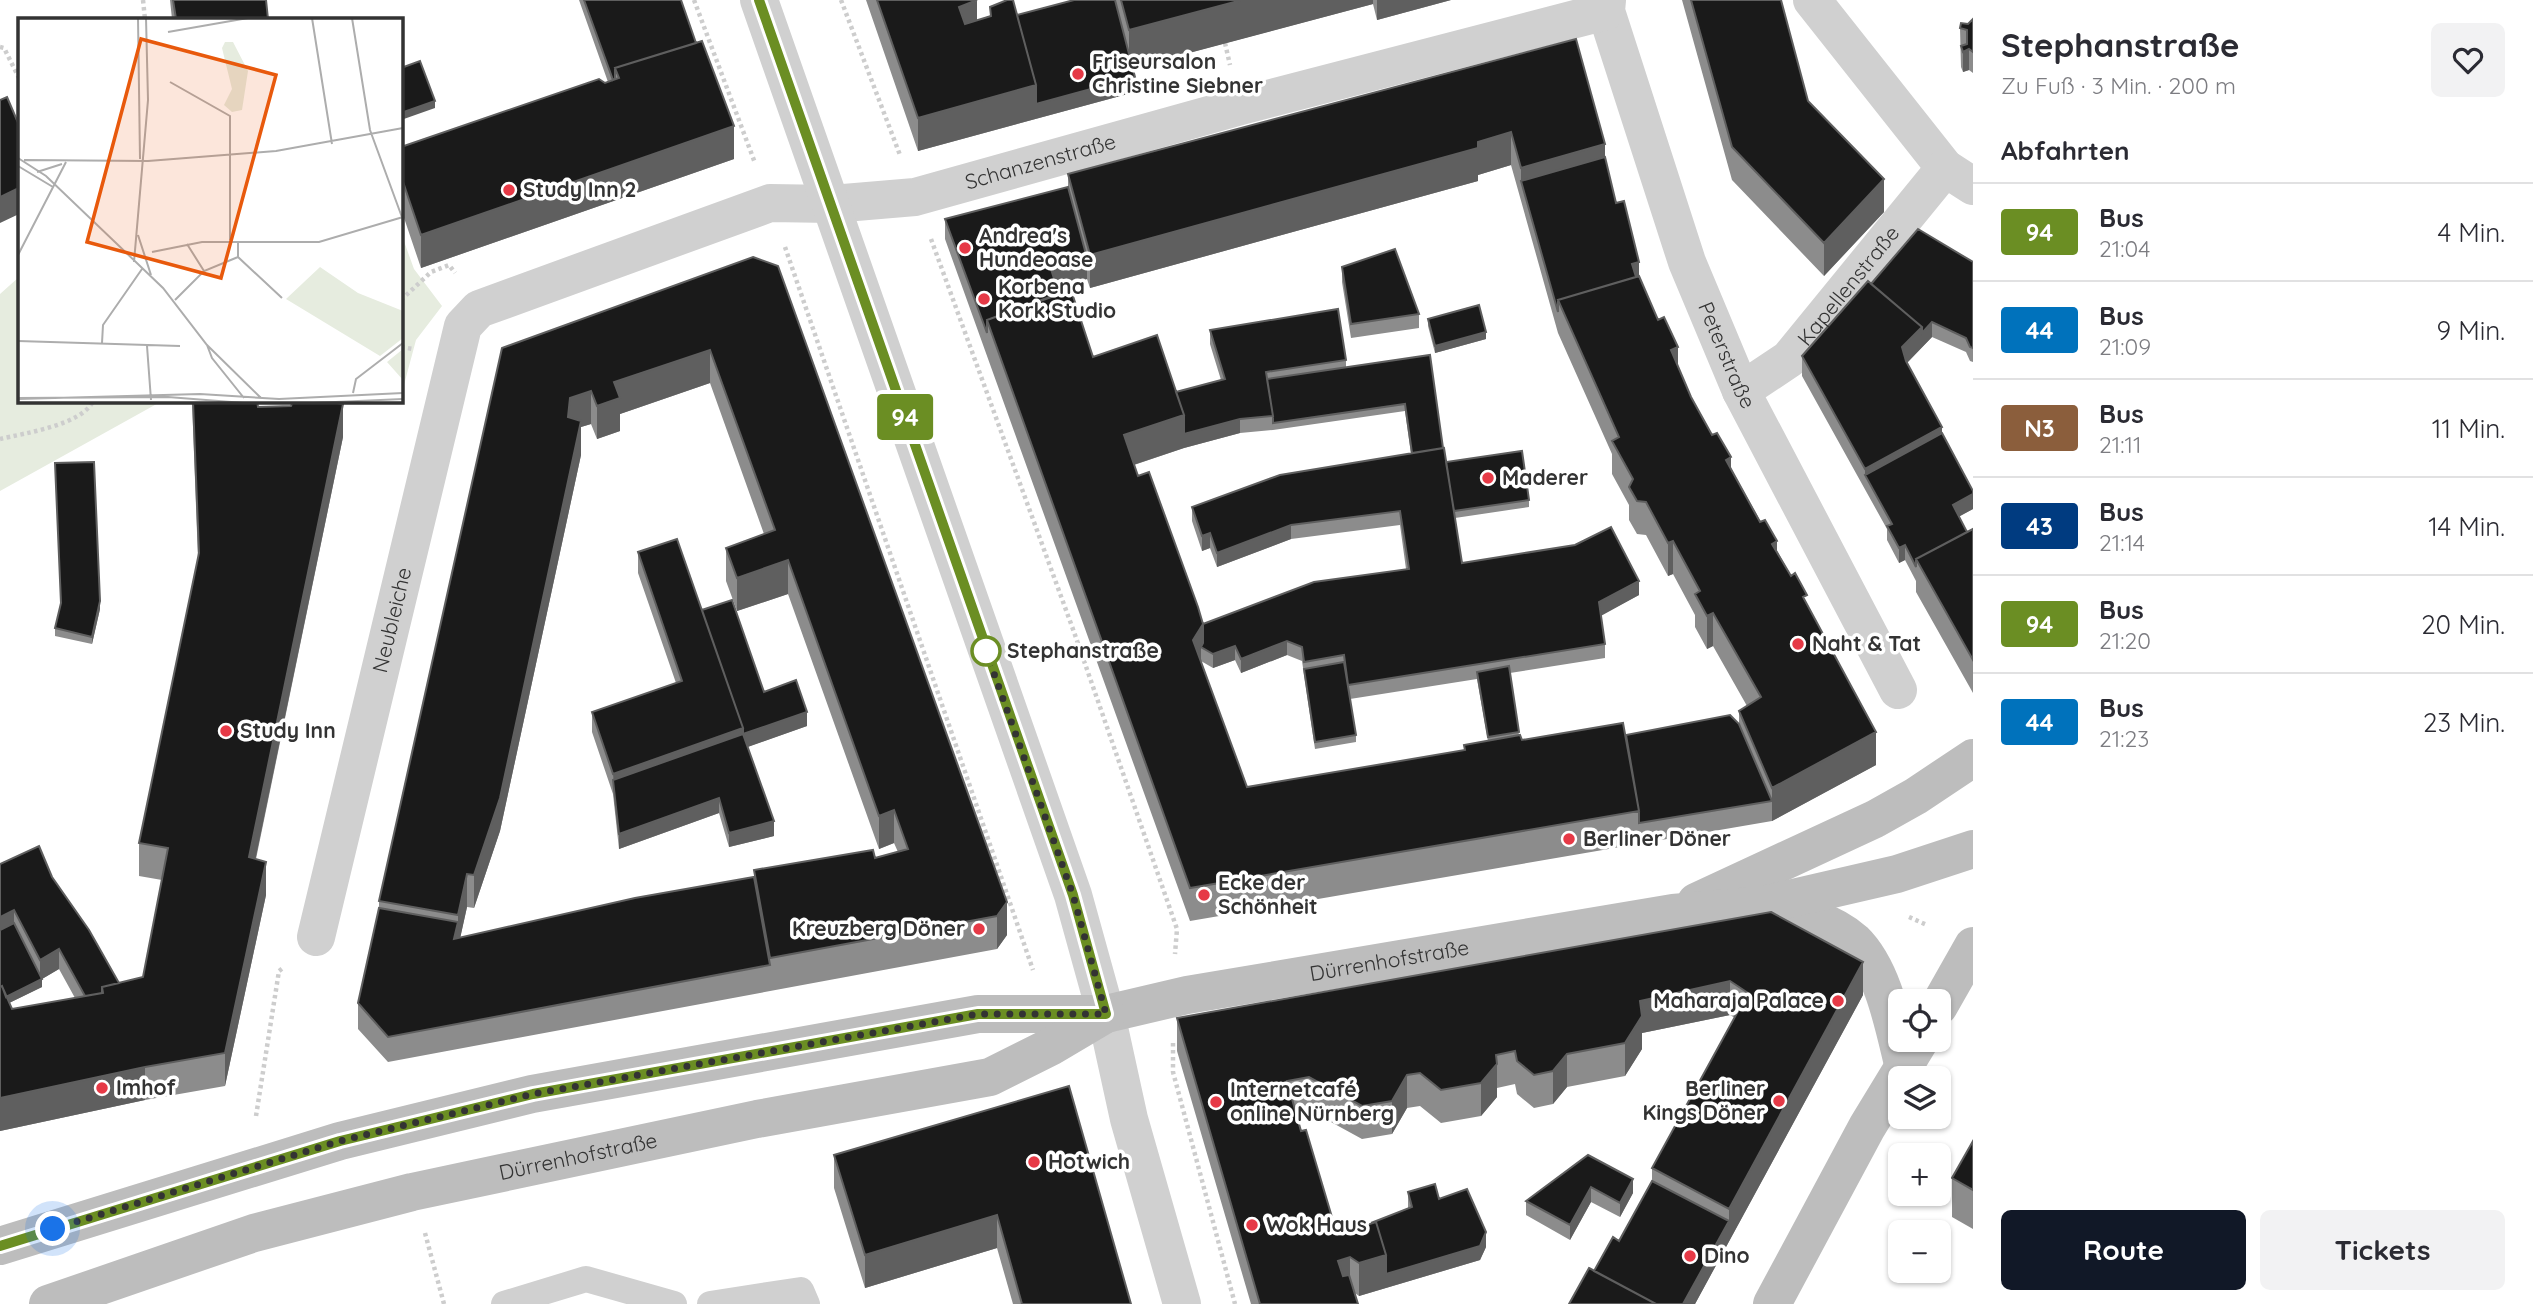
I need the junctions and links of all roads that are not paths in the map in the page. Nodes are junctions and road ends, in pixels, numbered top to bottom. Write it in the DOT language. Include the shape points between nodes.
graph roads {
  1 [pos="759,0"];
  2 [pos="1812,0"];
  3 [pos="1606,6"];
  4 [pos="1959,177"];
  5 [pos="832,204"];
  6 [pos="479,309"];
  7 [pos="1741,391"];
  8 [pos="1898,690"];
  9 [pos="1973,758"];
  10 [pos="1973,849"];
  11 [pos="1763,905"];
  12 [pos="1673,913"];
  13 [pos="316,937"];
  14 [pos="1973,946"];
  15 [pos="1949,989"];
  16 [pos="1106,1014"];
  17 [pos="1912,1054"];
  18 [pos="0,1246"];
  19 [pos="48,1304"];
  20 [pos="504,1304"];
  21 [pos="674,1304"];
  22 [pos="710,1304"];
  23 [pos="807,1304"];
  24 [pos="1182,1304"];
  25 [pos="1772,1304"];
  1 -- 5 [label="street"];
  2 -- 4 [label="street, Kapellenstraße"];
  3 -- 5 [label="street, Schanzenstraße" via="915,197"];
  3 -- 7 [label="street, Peterstraße" via="1687,262"];
  4 -- 7 [label="street, Kapellenstraße" via="1789,359"];
  5 -- 6 [label="street, Schanzenstraße" via="770,204"];
  5 -- 16 [label="street" via="1073,895"];
  6 -- 13 [label="street, Neubleiche" via="463,326"];
  7 -- 8 [label="street, Peterstraße"];
  9 -- 12 [label="main road, Dürrenhofstraße" via="1875,819"];
  10 -- 11 [label="main road, Dürrenhofstraße" via="1897,874"];
  11 -- 12 [label="main road, Dürrenhofstraße"];
  11 -- 17 [label="main road" via="1819,921 1853,940 1874,970"];
  12 -- 16 [label="main road, Dürrenhofstraße" via="1173,998"];
  14 -- 15 [label="main road"];
  16 -- 18 [label="main road, Dürrenhofstraße" via="978,1014 533,1094 340,1141"];
  16 -- 19 [label="main road, Dürrenhofstraße" via="990,1077 758,1119 412,1192 254,1234"];
  16 -- 24 [label="street" via="1129,1119"];
  17 -- 25 [label="main road" via="1867,1127"];
  20 -- 21 [label="lane" via="586,1279"];
  22 -- 23 [label="lane" via="801,1290"];
}
